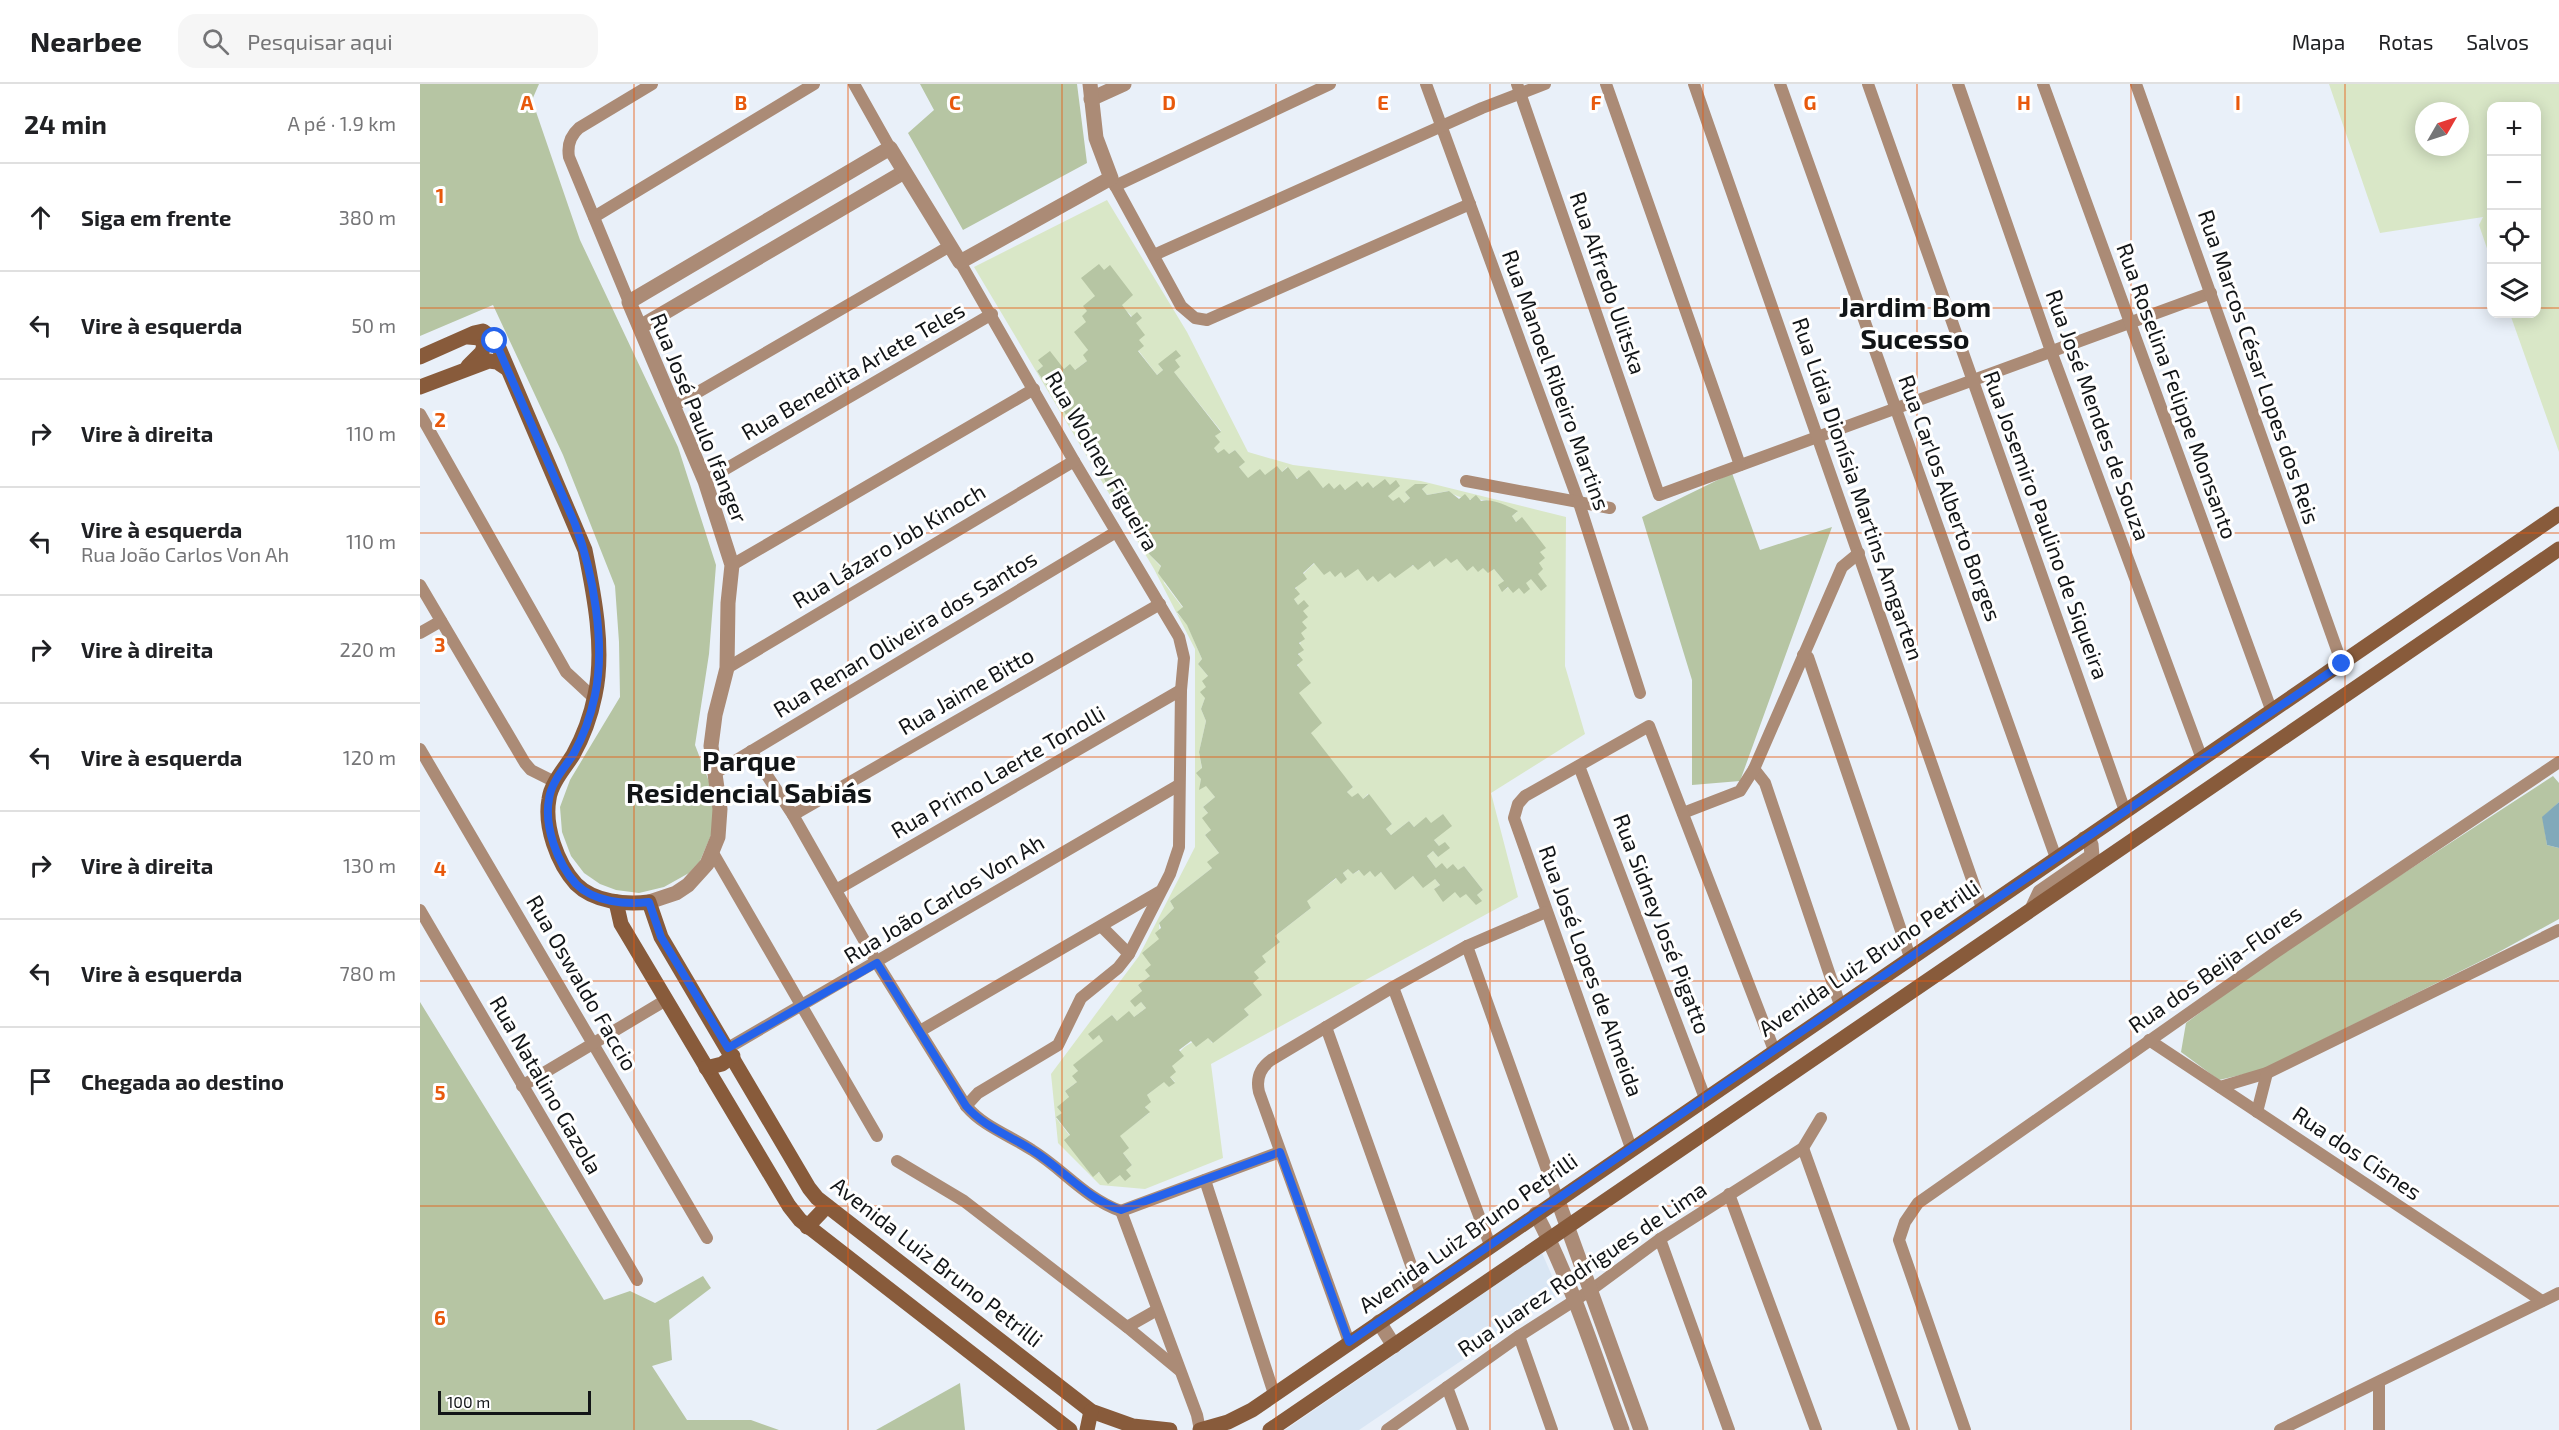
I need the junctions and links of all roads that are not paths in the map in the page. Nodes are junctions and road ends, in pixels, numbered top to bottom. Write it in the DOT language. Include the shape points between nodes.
graph roads {
  1 [pos="652,84"];
  2 [pos="814,84"];
  3 [pos="854,84"];
  4 [pos="1124,84"];
  5 [pos="1330,84"];
  6 [pos="1426,84"];
  7 [pos="1545,84"];
  8 [pos="1606,84"];
  9 [pos="1694,84"];
  10 [pos="1780,84"];
  11 [pos="1868,84"];
  12 [pos="1958,84"];
  13 [pos="2043,84"];
  14 [pos="2136,84"];
  15 [pos="1519,88"];
  16 [pos="1091,92"];
  17 [pos="1441,126"];
  18 [pos="890,148"];
  19 [pos="904,171"];
  20 [pos="1113,182"];
  21 [pos="1470,204"];
  22 [pos="594,217"];
  23 [pos="950,246"];
  24 [pos="1154,255"];
  25 [pos="960,262"];
  26 [pos="2211,293"];
  27 [pos="629,302"];
  28 [pos="992,314"];
  29 [pos="2129,323"];
  30 [pos="640,327"];
  31 [pos="464,337"];
  32 [pos="2051,351"];
  33 [pos="420,357"];
  34 [pos="466,368"];
  35 [pos="506,368"];
  36 [pos="1972,380"];
  37 [pos="420,387"];
  38 [pos="1034,389"];
  39 [pos="674,406"];
  40 [pos="1895,408"];
  41 [pos="420,414"];
  42 [pos="1818,436"];
  43 [pos="1074,461"];
  44 [pos="1740,465"];
  45 [pos="705,481"];
  46 [pos="1466,481"];
  47 [pos="1580,503"];
  48 [pos="1610,508"];
  49 [pos="2559,514"];
  50 [pos="1116,532"];
  51 [pos="2559,549"];
  52 [pos="1858,553"];
  53 [pos="732,565"];
  54 [pos="420,585"];
  55 [pos="1160,604"];
  56 [pos="441,621"];
  57 [pos="420,633"];
  58 [pos="1803,655"];
  59 [pos="2342,664"];
  60 [pos="727,668"];
  61 [pos="1181,690"];
  62 [pos="1640,693"];
  63 [pos="594,698"];
  64 [pos="2272,712"];
  65 [pos="420,748"];
  66 [pos="751,751"];
  67 [pos="2202,759"];
  68 [pos="2559,762"];
  69 [pos="1579,766"];
  70 [pos="1754,769"];
  71 [pos="715,773"];
  72 [pos="555,782"];
  73 [pos="1179,785"];
  74 [pos="2125,811"];
  75 [pos="1683,813"];
  76 [pos="793,815"];
  77 [pos="2103,826"];
  78 [pos="2084,839"];
  79 [pos="2120,848"];
  80 [pos="712,853"];
  81 [pos="2056,858"];
  82 [pos="836,890"];
  83 [pos="1160,892"];
  84 [pos="616,902"];
  85 [pos="649,902"];
  86 [pos="2033,907"];
  87 [pos="1982,908"];
  88 [pos="420,910"];
  89 [pos="1546,912"];
  90 [pos="1102,927"];
  91 [pos="2559,930"];
  92 [pos="1467,946"];
  93 [pos="1129,954"];
  94 [pos="1910,957"];
  95 [pos="877,963"];
  96 [pos="690,985"];
  97 [pos="1393,987"];
  98 [pos="666,1000"];
  99 [pos="1840,1005"];
  100 [pos="803,1006"];
  101 [pos="1326,1027"];
  102 [pos="920,1031"];
  103 [pos="2149,1040"];
  104 [pos="593,1044"];
  105 [pos="1774,1050"];
  106 [pos="730,1052"];
  107 [pos="706,1068"];
  108 [pos="2267,1073"];
  109 [pos="522,1086"];
  110 [pos="2220,1086"];
  111 [pos="1705,1098"];
  112 [pos="966,1106"];
  113 [pos="2257,1112"];
  114 [pos="1821,1118"];
  115 [pos="877,1136"];
  116 [pos="1631,1148"];
  117 [pos="1803,1148"];
  118 [pos="1280,1152"];
  119 [pos="897,1161"];
  120 [pos="1205,1180"];
  121 [pos="1729,1194"];
  122 [pos="1557,1198"];
  123 [pos="827,1206"];
  124 [pos="1121,1210"];
  125 [pos="1536,1214"];
  126 [pos="807,1227"];
  127 [pos="1566,1229"];
  128 [pos="707,1238"];
  129 [pos="1660,1239"];
  130 [pos="1550,1240"];
  131 [pos="1490,1245"];
  132 [pos="637,1280"];
  133 [pos="1591,1290"];
  134 [pos="1421,1293"];
  135 [pos="2559,1293"];
  136 [pos="1574,1300"];
  137 [pos="2542,1301"];
  138 [pos="1157,1310"];
  139 [pos="1379,1322"];
  140 [pos="1127,1327"];
  141 [pos="1519,1336"];
  142 [pos="1349,1342"];
  143 [pos="1394,1346"];
  144 [pos="1181,1372"];
  145 [pos="2379,1383"];
  146 [pos="1447,1387"];
  147 [pos="1274,1394"];
  148 [pos="1091,1411"];
  149 [pos="1070,1430"];
  150 [pos="1087,1430"];
  151 [pos="1170,1430"];
  152 [pos="1200,1430"];
  153 [pos="1270,1430"];
  154 [pos="1386,1430"];
  155 [pos="1463,1430"];
  156 [pos="1552,1430"];
  157 [pos="1622,1430"];
  158 [pos="1641,1430"];
  159 [pos="1729,1430"];
  160 [pos="1816,1430"];
  161 [pos="1905,1430"];
  162 [pos="1965,1430"];
  163 [pos="2280,1430"];
  164 [pos="2379,1430"];
  1 -- 22 [label="street, Rua José Paulo Ifanger" via="579,128 570,141 569,157"];
  2 -- 22 [label="street"];
  3 -- 18 [label="street, Rua Wolney Figueira"];
  4 -- 16 [label="street"];
  5 -- 20 [label="street"];
  6 -- 17 [label="street, Rua Manoel Ribeiro Martins"];
  7 -- 15 [label="street"];
  8 -- 44 [label="street"];
  9 -- 42 [label="street, Rua Lídia Dionísia Martins Amgarten"];
  10 -- 40 [label="street, Rua Carlos Alberto Borges"];
  11 -- 36 [label="street, Rua Josemiro Paulino de Siqueira"];
  12 -- 32 [label="street, Rua José Mendes de Souza"];
  13 -- 29 [label="street, Rua Roselina Felippe Monsanto"];
  14 -- 26 [label="street, Rua Marcos César Lopes dos Reis"];
  15 -- 17 [label="street"];
  15 -- 44 [label="street, Rua Alfredo Ulitska" via="1659,495"];
  16 -- 20 [label="street" via="1096,138"];
  17 -- 21 [label="street, Rua Manoel Ribeiro Martins"];
  17 -- 24 [label="street"];
  18 -- 19 [label="street, Rua Wolney Figueira"];
  18 -- 27 [label="street"];
  19 -- 23 [label="street, Rua Wolney Figueira"];
  19 -- 30 [label="street"];
  20 -- 24 [label="street"];
  20 -- 25 [label="street"];
  21 -- 24 [label="street" via="1211,320 1200,320 1181,306"];
  21 -- 47 [label="street, Rua Manoel Ribeiro Martins"];
  22 -- 27 [label="street, Rua José Paulo Ifanger"];
  23 -- 25 [label="street, Rua Wolney Figueira"];
  23 -- 39 [label="street"];
  25 -- 28 [label="street, Rua Wolney Figueira"];
  26 -- 29 [label="street"];
  26 -- 59 [label="street, Rua Marcos César Lopes dos Reis"];
  27 -- 30 [label="street, Rua José Paulo Ifanger"];
  28 -- 38 [label="street, Rua Wolney Figueira"];
  28 -- 45 [label="street, Rua Benedita Arlete Teles"];
  29 -- 32 [label="street"];
  29 -- 64 [label="street, Rua Roselina Felippe Monsanto"];
  30 -- 39 [label="street, Rua José Paulo Ifanger"];
  31 -- 33 [label="main road"];
  31 -- 34 [label="main road" via="480,338 484,345"];
  31 -- 35 [label="main road" via="483,331 495,341"];
  32 -- 36 [label="street"];
  32 -- 67 [label="street, Rua José Mendes de Souza"];
  34 -- 35 [label="main road" via="489,361"];
  34 -- 37 [label="main road"];
  35 -- 63 [label="main road" via="585,550 597,625"];
  36 -- 40 [label="street"];
  36 -- 74 [label="street, Rua Josemiro Paulino de Siqueira"];
  38 -- 43 [label="street, Rua Wolney Figueira"];
  38 -- 53 [label="street"];
  39 -- 45 [label="street, Rua José Paulo Ifanger"];
  40 -- 42 [label="street"];
  40 -- 81 [label="street, Rua Carlos Alberto Borges"];
  41 -- 63 [label="street" via="566,672"];
  42 -- 44 [label="street"];
  42 -- 52 [label="street, Rua Lídia Dionísia Martins Amgarten"];
  43 -- 50 [label="street, Rua Wolney Figueira"];
  43 -- 60 [label="street, Rua Lázaro Job Kinoch"];
  45 -- 53 [label="street, Rua José Paulo Ifanger"];
  46 -- 47 [label="street"];
  47 -- 48 [label="street"];
  47 -- 62 [label="street, Rua Manoel Ribeiro Martins"];
  49 -- 59 [label="main road, Avenida Luiz Bruno Petrilli"];
  50 -- 55 [label="street, Rua Wolney Figueira"];
  50 -- 66 [label="street, Rua Renan Oliveira dos Santos"];
  51 -- 79 [label="main road"];
  52 -- 58 [label="street" via="1842,567"];
  52 -- 87 [label="street, Rua Lídia Dionísia Martins Amgarten"];
  53 -- 60 [label="street, Rua José Paulo Ifanger"];
  54 -- 56 [label="street"];
  55 -- 61 [label="street, Rua Wolney Figueira" via="1179,637 1184,658"];
  55 -- 76 [label="street, Rua Jaime Bitto"];
  56 -- 57 [label="street"];
  56 -- 72 [label="street" via="525,763"];
  58 -- 70 [label="street"];
  58 -- 94 [label="street" via="1808,657"];
  59 -- 64 [label="main road, Avenida Luiz Bruno Petrilli"];
  60 -- 71 [label="street, Rua José Paulo Ifanger" via="711,746"];
  61 -- 73 [label="street, Rua Wolney Figueira"];
  61 -- 82 [label="street, Rua Primo Laerte Tonolli"];
  63 -- 72 [label="main road" via="581,737"];
  64 -- 67 [label="main road, Avenida Luiz Bruno Petrilli"];
  65 -- 104 [label="street, Rua Oswaldo Faccio"];
  66 -- 71 [label="street, Rua Renan Oliveira dos Santos"];
  66 -- 76 [label="street"];
  67 -- 74 [label="main road, Avenida Luiz Bruno Petrilli"];
  68 -- 103 [label="street, Rua dos Beija-Flores"];
  69 -- 75 [label="street" via="1649,726"];
  69 -- 89 [label="street, Rua José Lopes de Almeida" via="1525,796 1515,809 1514,818"];
  69 -- 111 [label="street, Rua Sidney José Pigatto"];
  70 -- 75 [label="street" via="1740,791"];
  70 -- 99 [label="street" via="1765,783"];
  71 -- 80 [label="street, Rua José Paulo Ifanger" via="720,823"];
  72 -- 84 [label="main road" via="549,797 548,821 559,855 576,884"];
  73 -- 83 [label="street, Rua Wolney Figueira" via="1179,848"];
  73 -- 95 [label="street, Rua João Carlos Von Ah"];
  74 -- 77 [label="main road, Avenida Luiz Bruno Petrilli"];
  75 -- 105 [label="street"];
  76 -- 82 [label="street"];
  77 -- 78 [label="main road, Avenida Luiz Bruno Petrilli"];
  77 -- 79 [label="street" via="2098,836 2100,849"];
  78 -- 81 [label="main road, Avenida Luiz Bruno Petrilli"];
  78 -- 86 [label="street" via="2091,844 2092,856 2040,892"];
  79 -- 86 [label="main road"];
  80 -- 85 [label="street, Rua José Paulo Ifanger" via="688,885"];
  80 -- 100 [label="street"];
  81 -- 87 [label="main road, Avenida Luiz Bruno Petrilli"];
  82 -- 95 [label="street"];
  83 -- 90 [label="street"];
  83 -- 93 [label="street, Rua Wolney Figueira"];
  84 -- 85 [label="main road"];
  84 -- 98 [label="main road" via="621,924"];
  85 -- 96 [label="main road, Avenida Luiz Bruno Petrilli" via="661,937"];
  86 -- 127 [label="main road"];
  87 -- 94 [label="main road, Avenida Luiz Bruno Petrilli"];
  88 -- 109 [label="street, Rua Natalino Gazola"];
  89 -- 92 [label="street"];
  89 -- 116 [label="street, Rua José Lopes de Almeida"];
  90 -- 93 [label="street"];
  90 -- 102 [label="street"];
  91 -- 108 [label="street"];
  92 -- 97 [label="street"];
  92 -- 122 [label="street"];
  93 -- 112 [label="street, Rua Wolney Figueira" via="1081,998 1058,1045 978,1093"];
  94 -- 99 [label="main road, Avenida Luiz Bruno Petrilli"];
  95 -- 100 [label="street, Rua João Carlos Von Ah"];
  95 -- 102 [label="street"];
  96 -- 98 [label="main road"];
  96 -- 106 [label="main road, Avenida Luiz Bruno Petrilli"];
  97 -- 101 [label="street"];
  97 -- 131 [label="street"];
  98 -- 104 [label="street"];
  98 -- 107 [label="main road"];
  99 -- 105 [label="main road, Avenida Luiz Bruno Petrilli"];
  100 -- 106 [label="street, Rua João Carlos Von Ah"];
  100 -- 115 [label="street"];
  101 -- 118 [label="street" via="1267,1063 1259,1076 1259,1092"];
  101 -- 134 [label="street"];
  102 -- 112 [label="street"];
  103 -- 110 [label="street, Rua dos Cisnes"];
  103 -- 162 [label="street, Rua dos Beija-Flores" via="1918,1203 1905,1222 1899,1240"];
  104 -- 109 [label="street"];
  104 -- 128 [label="street, Rua Oswaldo Faccio"];
  105 -- 111 [label="main road, Avenida Luiz Bruno Petrilli"];
  106 -- 107 [label="main road" via="722,1064"];
  106 -- 123 [label="main road, Avenida Luiz Bruno Petrilli" via="809,1188"];
  107 -- 126 [label="main road" via="789,1206"];
  108 -- 110 [label="street"];
  108 -- 113 [label="street"];
  109 -- 132 [label="street, Rua Natalino Gazola"];
  110 -- 113 [label="street, Rua dos Cisnes"];
  111 -- 116 [label="main road, Avenida Luiz Bruno Petrilli"];
  112 -- 124 [label="street" via="978,1119 1034,1151 1102,1204"];
  113 -- 137 [label="street, Rua dos Cisnes"];
  114 -- 117 [label="street"];
  116 -- 122 [label="main road, Avenida Luiz Bruno Petrilli"];
  117 -- 121 [label="street, Rua Juarez Rodrigues de Lima"];
  117 -- 161 [label="street"];
  118 -- 120 [label="street"];
  118 -- 142 [label="street"];
  119 -- 140 [label="street" via="964,1201"];
  120 -- 124 [label="street"];
  120 -- 147 [label="street"];
  121 -- 129 [label="street, Rua Juarez Rodrigues de Lima"];
  121 -- 160 [label="street"];
  122 -- 125 [label="main road, Avenida Luiz Bruno Petrilli"];
  122 -- 127 [label="street"];
  123 -- 126 [label="main road"];
  123 -- 148 [label="main road, Avenida Luiz Bruno Petrilli"];
  124 -- 138 [label="street"];
  125 -- 130 [label="street"];
  125 -- 131 [label="main road, Avenida Luiz Bruno Petrilli"];
  126 -- 149 [label="main road"];
  127 -- 130 [label="main road"];
  127 -- 133 [label="street"];
  129 -- 133 [label="street, Rua Juarez Rodrigues de Lima"];
  129 -- 159 [label="street"];
  130 -- 136 [label="street"];
  130 -- 143 [label="main road"];
  131 -- 134 [label="main road, Avenida Luiz Bruno Petrilli"];
  133 -- 136 [label="street, Rua Juarez Rodrigues de Lima"];
  133 -- 158 [label="street"];
  134 -- 139 [label="main road, Avenida Luiz Bruno Petrilli"];
  135 -- 137 [label="street"];
  136 -- 141 [label="street, Rua Juarez Rodrigues de Lima"];
  136 -- 157 [label="street"];
  137 -- 145 [label="street"];
  138 -- 140 [label="street"];
  138 -- 144 [label="street"];
  139 -- 142 [label="main road, Avenida Luiz Bruno Petrilli"];
  139 -- 143 [label="street"];
  140 -- 144 [label="street"];
  141 -- 146 [label="street, Rua Juarez Rodrigues de Lima"];
  141 -- 156 [label="street"];
  142 -- 147 [label="main road, Avenida Luiz Bruno Petrilli"];
  143 -- 153 [label="main road"];
  144 -- 152 [label="street"];
  145 -- 163 [label="street"];
  145 -- 164 [label="street"];
  146 -- 154 [label="street, Rua Juarez Rodrigues de Lima"];
  146 -- 155 [label="street"];
  147 -- 152 [label="main road, Avenida Luiz Bruno Petrilli" via="1228,1422"];
  148 -- 150 [label="main road"];
  148 -- 151 [label="main road, Avenida Luiz Bruno Petrilli" via="1133,1426"];
}
